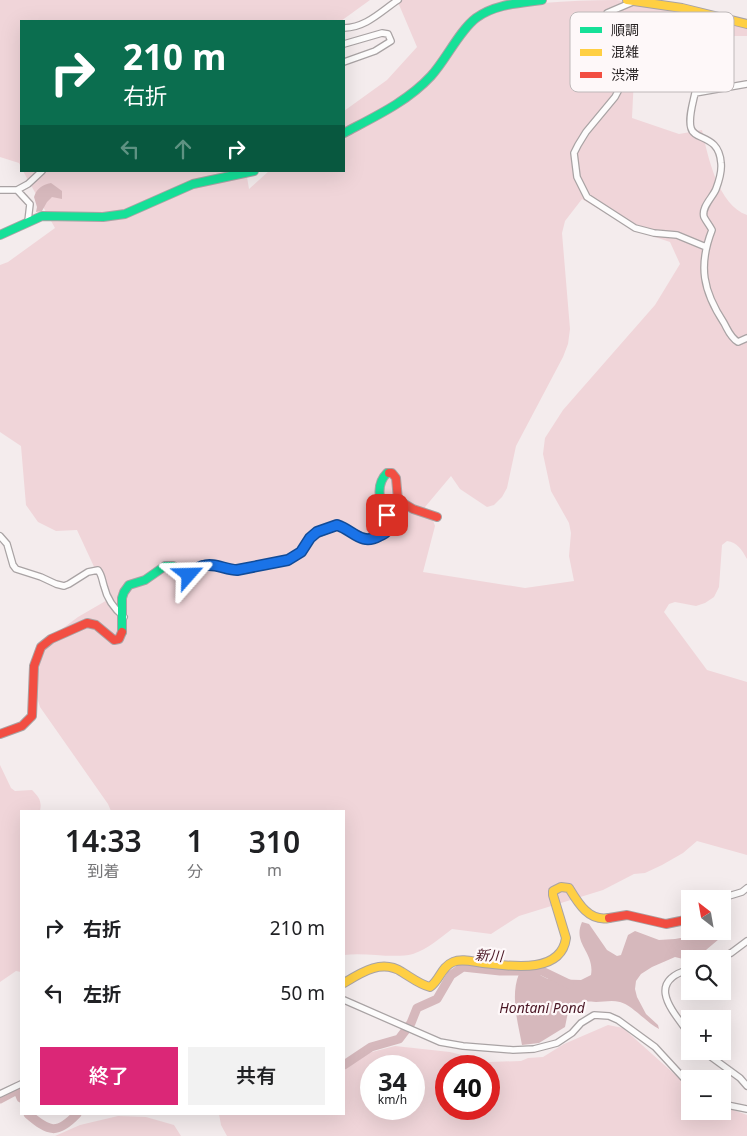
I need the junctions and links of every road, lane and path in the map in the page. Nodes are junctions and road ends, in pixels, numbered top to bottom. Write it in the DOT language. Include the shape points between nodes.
graph roads {
  1 [pos="398,0"];
  2 [pos="537,0"];
  3 [pos="631,1"];
  4 [pos="609,12"];
  5 [pos="698,12"];
  6 [pos="734,21"];
  7 [pos="747,24"];
  8 [pos="345,28"];
  9 [pos="345,44"];
  10 [pos="345,62"];
  11 [pos="747,84"];
  12 [pos="734,86"];
  13 [pos="618,92"];
  14 [pos="700,92"];
  15 [pos="345,132"];
  16 [pos="41,172"];
  17 [pos="249,172"];
  18 [pos="0,190"];
  19 [pos="18,190"];
  20 [pos="28,221"];
  21 [pos="0,235"];
  22 [pos="706,247"];
  23 [pos="747,338"];
  24 [pos="437,517"];
  25 [pos="0,536"];
  26 [pos="124,617"];
  27 [pos="0,734"];
  28 [pos="747,888"];
  29 [pos="731,895"];
  30 [pos="681,921"];
  31 [pos="747,941"];
  32 [pos="731,953"];
  33 [pos="681,972"];
  34 [pos="345,982"];
  35 [pos="345,1000"];
  36 [pos="681,1023"];
  37 [pos="715,1060"];
  38 [pos="681,1075"];
  39 [pos="20,1084"];
  40 [pos="747,1086"];
  41 [pos="0,1094"];
  42 [pos="731,1106"];
  43 [pos="747,1109"];
  1 -- 8 [label="street" via="364,23"];
  2 -- 15 [label="street" via="502,6 476,18 417,89 385,112"];
  3 -- 4 [label="street"];
  3 -- 5 [label="street"];
  6 -- 7 [label="street"];
  9 -- 10 [label="street" via="382,33 388,34 391,41 375,51"];
  11 -- 12 [label="street"];
  13 -- 22 [label="street" via="574,153 577,177 588,197 635,228 677,235"];
  14 -- 22 [label="street" via="694,93 690,126 692,131 714,143 720,152 722,165 716,189 704,209 712,230"];
  16 -- 19 [label="street"];
  17 -- 20 [label="street" via="193,184 125,214 42,216"];
  18 -- 19 [label="street"];
  19 -- 20 [label="street" via="30,204"];
  20 -- 21 [label="street"];
  22 -- 23 [label="street" via="704,271 711,304 732,338 738,342"];
  24 -- 26 [label="street" via="415,511 398,500 396,478 387,473 378,486 388,522 386,533 370,540 362,539 337,525 317,532 301,552 288,560 237,570 209,565 188,576 167,565 145,580 127,587 122,602"];
  25 -- 26 [label="street" via="7,544 16,569 56,584 64,586 98,570 108,599"];
  26 -- 27 [label="street" via="119,639 110,638 94,624 82,624 39,647 32,716 18,729"];
  28 -- 29 [label="street"];
  30 -- 34 [label="street" via="665,924 620,915 601,919 584,910 566,886 553,891 553,895 566,943 564,950 550,962 535,966 466,960 453,962 442,969 437,982 430,987 419,984 400,969 384,965 375,966"];
  31 -- 32 [label="street"];
  33 -- 36 [label="street" via="672,976 666,991 669,1006"];
  35 -- 38 [label="street" via="440,1042 513,1050 557,1043 594,1015 609,1016 642,1036"];
  37 -- 40 [label="street"];
  39 -- 41 [label="street"];
  42 -- 43 [label="street"];
}
